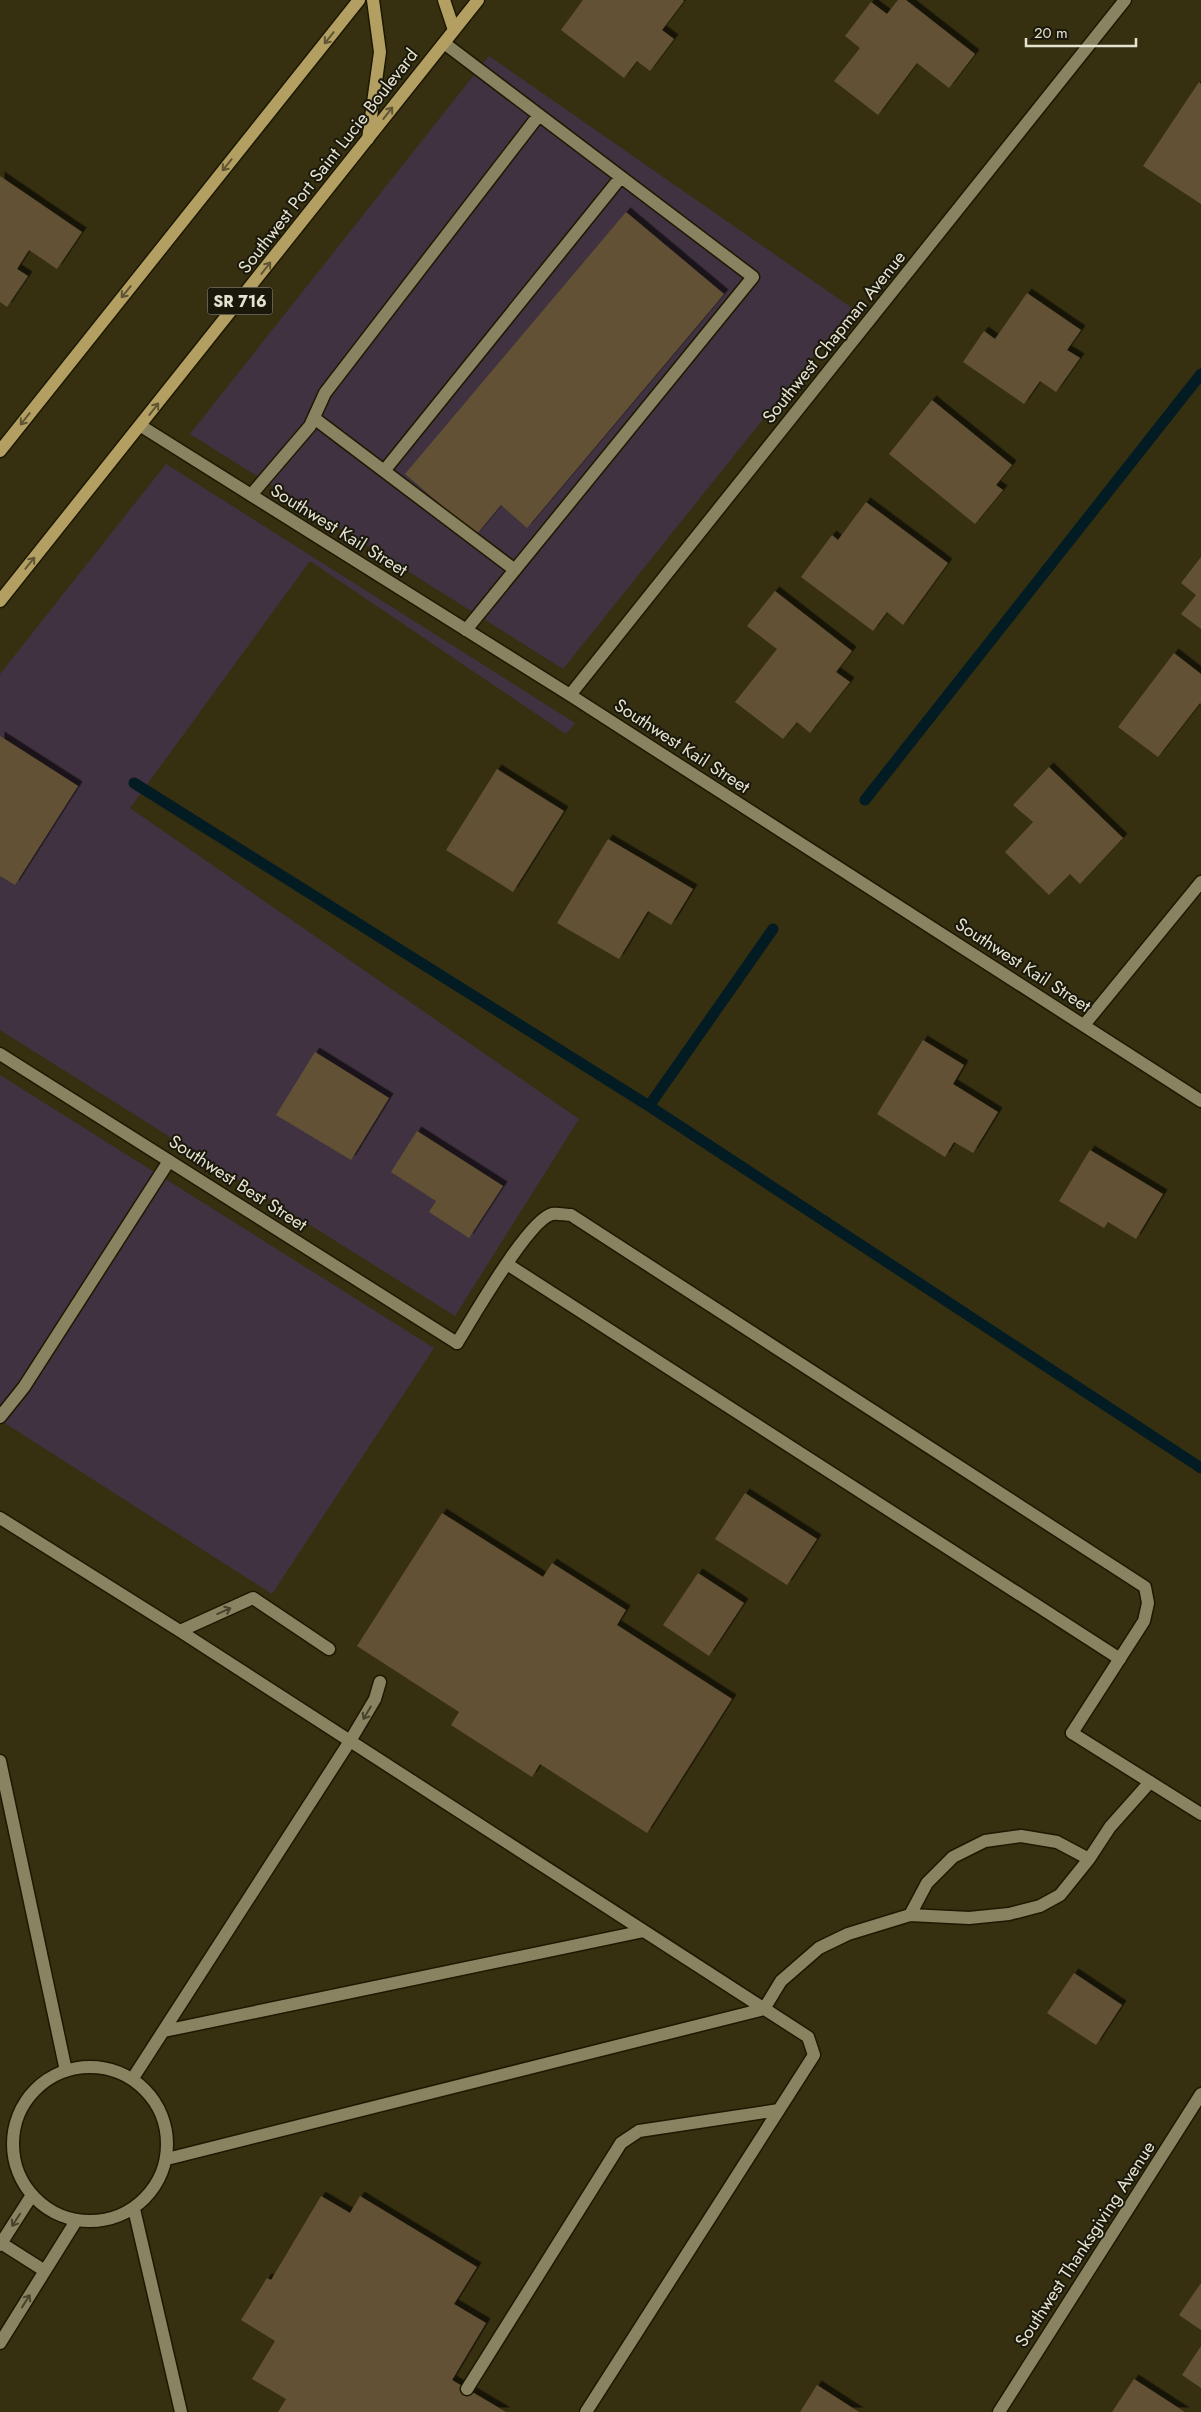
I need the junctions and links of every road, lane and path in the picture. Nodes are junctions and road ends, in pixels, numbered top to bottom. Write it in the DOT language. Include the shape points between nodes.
graph roads {
  1 [pos="359,0"];
  2 [pos="373,0"];
  3 [pos="444,0"];
  4 [pos="478,0"];
  5 [pos="1125,0"];
  6 [pos="454,30"];
  7 [pos="444,43"];
  8 [pos="539,115"];
  9 [pos="368,139"];
  10 [pos="621,177"];
  11 [pos="314,418"];
  12 [pos="141,426"];
  13 [pos="0,451"];
  14 [pos="384,471"];
  15 [pos="251,495"];
  16 [pos="515,570"];
  17 [pos="0,601"];
  18 [pos="466,630"];
  19 [pos="570,695"];
  20 [pos="1201,882"];
  21 [pos="1084,1025"];
  22 [pos="0,1054"];
  23 [pos="1201,1101"];
  24 [pos="169,1161"];
  25 [pos="507,1264"];
  26 [pos="0,1417"];
  27 [pos="0,1518"];
  28 [pos="180,1631"];
  29 [pos="329,1648"];
  30 [pos="1120,1659"];
  31 [pos="380,1682"];
  32 [pos="350,1741"];
  33 [pos="0,1761"];
  34 [pos="1150,1782"];
  35 [pos="1201,1814"];
  36 [pos="1089,1859"];
  37 [pos="910,1915"];
  38 [pos="644,1931"];
  39 [pos="764,2009"];
  40 [pos="164,2031"];
  41 [pos="66,2071"];
  42 [pos="134,2078"];
  43 [pos="1201,2094"];
  44 [pos="779,2110"];
  45 [pos="168,2159"];
  46 [pos="32,2195"];
  47 [pos="134,2209"];
  48 [pos="76,2222"];
  49 [pos="0,2244"];
  50 [pos="45,2271"];
  51 [pos="0,2342"];
  52 [pos="467,2389"];
  53 [pos="181,2412"];
  54 [pos="586,2412"];
  55 [pos="998,2412"];
  1 -- 13 [label="main road, one-way"];
  2 -- 9 [label="main road" via="380,52"];
  3 -- 6 [label="main road"];
  4 -- 6 [label="main road, Southwest Port Saint Lucie Boulevard / SR 716"];
  5 -- 19 [label="street, Southwest Chapman Avenue"];
  6 -- 7 [label="main road, Southwest Port Saint Lucie Boulevard / SR 716"];
  7 -- 8 [label="street"];
  9 -- 7 [label="main road, Southwest Port Saint Lucie Boulevard / SR 716, one-way"];
  8 -- 10 [label="street"];
  8 -- 11 [label="street" via="325,393"];
  12 -- 9 [label="main road, Southwest Port Saint Lucie Boulevard / SR 716, one-way"];
  10 -- 14 [label="street"];
  10 -- 16 [label="street" via="753,277"];
  11 -- 14 [label="street"];
  11 -- 15 [label="street"];
  12 -- 15 [label="street, Southwest Kail Street"];
  17 -- 12 [label="main road, Southwest Port Saint Lucie Boulevard / SR 716, one-way"];
  14 -- 16 [label="street"];
  15 -- 18 [label="street, Southwest Kail Street"];
  16 -- 18 [label="street"];
  18 -- 19 [label="street, Southwest Kail Street"];
  19 -- 21 [label="street, Southwest Kail Street"];
  20 -- 21 [label="street"];
  21 -- 23 [label="street, Southwest Kail Street"];
  22 -- 24 [label="street, Southwest Best Street"];
  24 -- 25 [label="street, Southwest Best Street" via="457,1343"];
  24 -- 26 [label="street" via="29,1380"];
  25 -- 30 [label="street"];
  25 -- 30 [label="street" via="536,1224 552,1214 571,1215 1144,1588 1148,1602 1144,1621"];
  27 -- 28 [label="street"];
  28 -- 29 [label="street, one-way" via="253,1598"];
  28 -- 32 [label="street"];
  30 -- 34 [label="street" via="1072,1733"];
  31 -- 32 [label="street, one-way" via="376,1699"];
  32 -- 38 [label="street"];
  32 -- 40 [label="street"];
  33 -- 41 [label="street"];
  34 -- 35 [label="street"];
  34 -- 36 [label="street" via="1110,1827"];
  36 -- 37 [label="street" via="1060,1895 1040,1906 1009,1914 969,1918"];
  36 -- 37 [label="street" via="1057,1842 1021,1836 985,1841 953,1857 927,1883"];
  37 -- 39 [label="street" via="848,1934 819,1948 781,1981"];
  38 -- 39 [label="street"];
  38 -- 40 [label="street"];
  39 -- 44 [label="street" via="808,2037 814,2055"];
  39 -- 45 [label="street"];
  40 -- 42 [label="street"];
  41 -- 42 [label="street" via="105,2067"];
  41 -- 46 [label="street" via="46,2080 25,2102 13,2130 14,2161"];
  42 -- 45 [label="street" via="155,2100 167,2128"];
  43 -- 55 [label="street, Southwest Thanksgiving Avenue"];
  44 -- 52 [label="street" via="639,2131 621,2143"];
  44 -- 54 [label="street"];
  45 -- 47 [label="street" via="156,2187"];
  46 -- 48 [label="street" via="47,2210"];
  46 -- 49 [label="street, one-way"];
  47 -- 48 [label="street" via="106,2222"];
  47 -- 53 [label="street"];
  48 -- 50 [label="street"];
  49 -- 50 [label="street"];
  51 -- 50 [label="street, one-way"];
}
